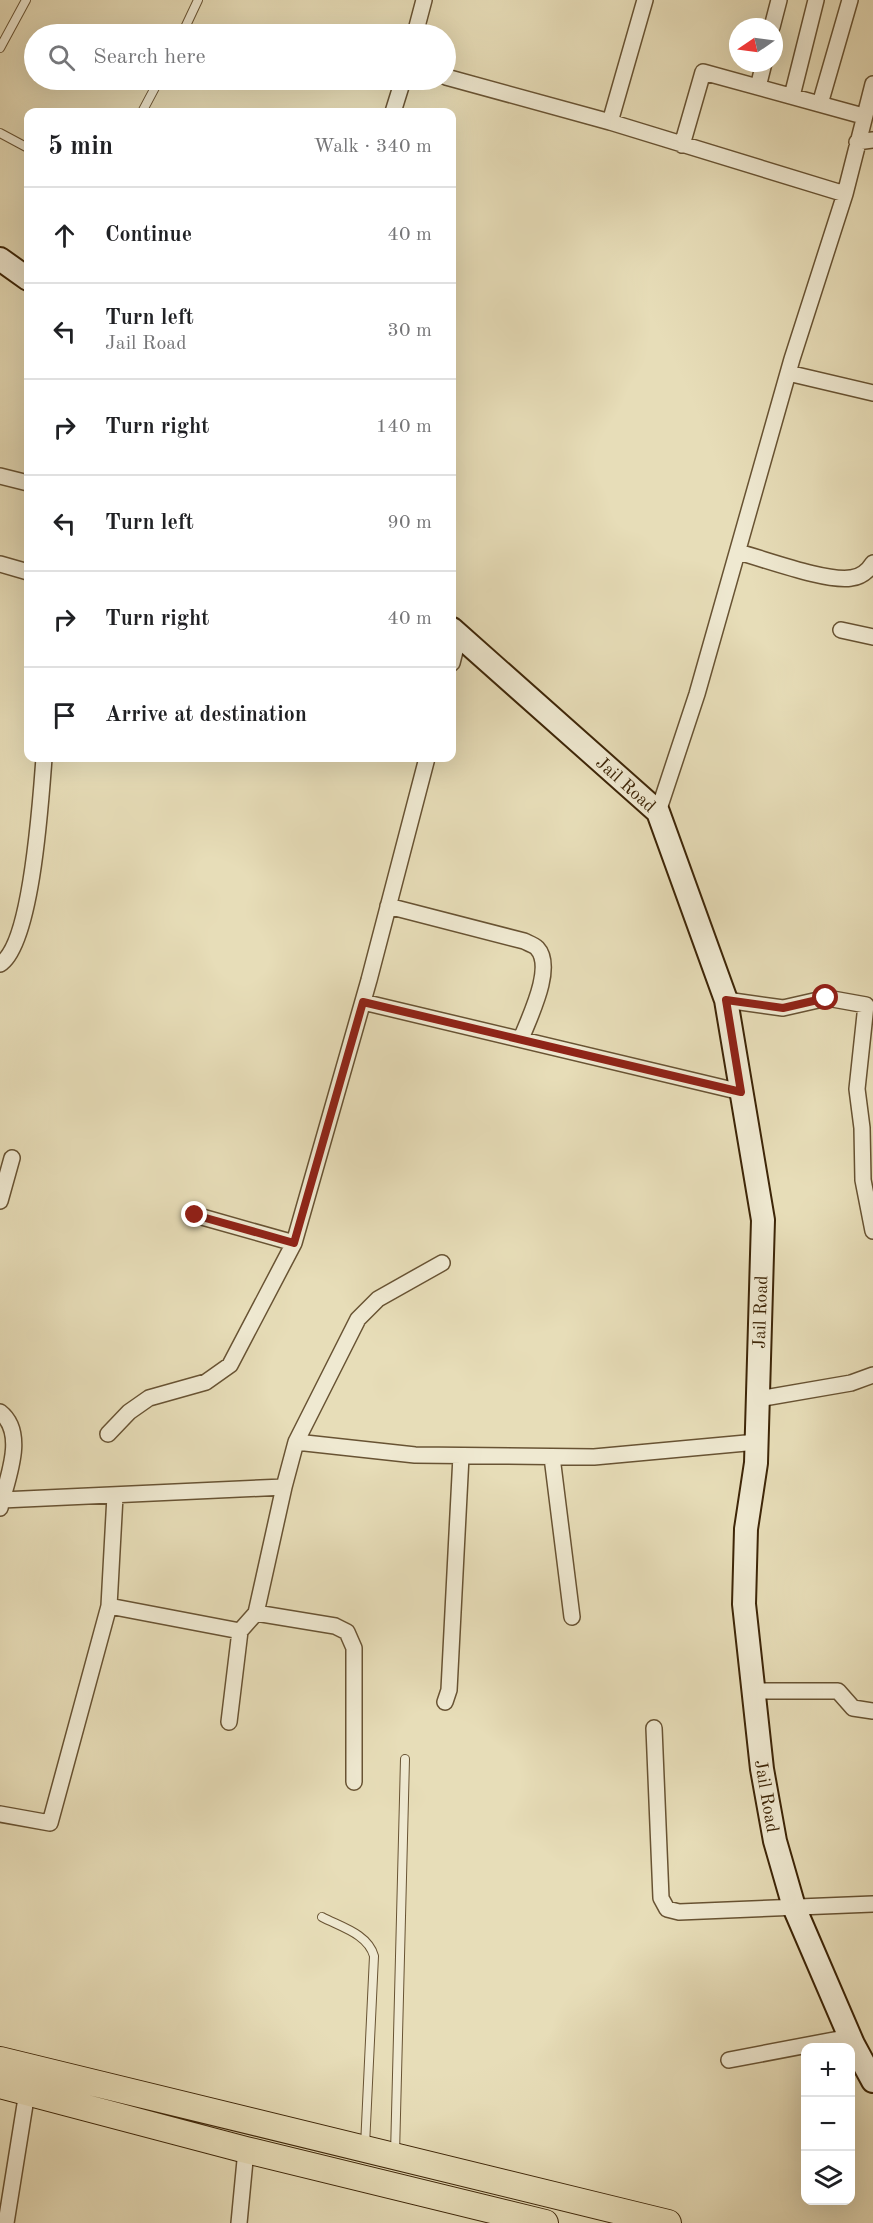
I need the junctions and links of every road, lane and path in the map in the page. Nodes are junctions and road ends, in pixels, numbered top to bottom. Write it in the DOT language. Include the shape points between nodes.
graph roads {
  1 [pos="26,0"];
  2 [pos="198,0"];
  3 [pos="424,0"];
  4 [pos="645,0"];
  5 [pos="779,0"];
  6 [pos="816,0"];
  7 [pos="850,0"];
  8 [pos="774,18"];
  9 [pos="187,24"];
  10 [pos="418,24"];
  11 [pos="0,48"];
  12 [pos="762,72"];
  13 [pos="456,79"];
  14 [pos="873,84"];
  15 [pos="758,87"];
  16 [pos="154,90"];
  17 [pos="400,90"];
  18 [pos="792,96"];
  19 [pos="820,104"];
  20 [pos="144,108"];
  21 [pos="394,108"];
  22 [pos="863,116"];
  23 [pos="610,122"];
  24 [pos="0,133"];
  25 [pos="873,140"];
  26 [pos="857,142"];
  27 [pos="682,145"];
  28 [pos="24,146"];
  29 [pos="845,194"];
  30 [pos="0,259"];
  31 [pos="24,276"];
  32 [pos="788,373"];
  33 [pos="873,393"];
  34 [pos="0,476"];
  35 [pos="24,482"];
  36 [pos="738,552"];
  37 [pos="873,563"];
  38 [pos="0,564"];
  39 [pos="24,571"];
  40 [pos="842,630"];
  41 [pos="456,633"];
  42 [pos="873,637"];
  43 [pos="44,762"];
  44 [pos="426,762"];
  45 [pos="658,812"];
  46 [pos="388,906"];
  47 [pos="0,964"];
  48 [pos="870,999"];
  49 [pos="726,1000"];
  50 [pos="363,1002"];
  51 [pos="521,1039"];
  52 [pos="741,1092"];
  53 [pos="12,1158"];
  54 [pos="0,1201"];
  55 [pos="195,1215"];
  56 [pos="873,1232"];
  57 [pos="294,1243"];
  58 [pos="442,1263"];
  59 [pos="873,1375"];
  60 [pos="758,1400"];
  61 [pos="0,1412"];
  62 [pos="108,1434"];
  63 [pos="296,1442"];
  64 [pos="757,1442"];
  65 [pos="461,1456"];
  66 [pos="552,1457"];
  67 [pos="284,1487"];
  68 [pos="114,1496"];
  69 [pos="1,1504"];
  70 [pos="109,1606"];
  71 [pos="256,1613"];
  72 [pos="572,1617"];
  73 [pos="240,1631"];
  74 [pos="752,1691"];
  75 [pos="445,1702"];
  76 [pos="873,1711"];
  77 [pos="229,1722"];
  78 [pos="654,1728"];
  79 [pos="405,1759"];
  80 [pos="354,1782"];
  81 [pos="0,1814"];
  82 [pos="873,1904"];
  83 [pos="794,1907"];
  84 [pos="322,1917"];
  85 [pos="850,2037"];
  86 [pos="0,2060"];
  87 [pos="729,2060"];
  88 [pos="873,2080"];
  89 [pos="0,2085"];
  90 [pos="27,2092"];
  91 [pos="365,2148"];
  92 [pos="246,2150"];
  93 [pos="395,2155"];
  94 [pos="502,2218"];
  95 [pos="6,2223"];
  96 [pos="239,2223"];
  97 [pos="546,2223"];
  98 [pos="668,2223"];
  1 -- 11 [label="lane"];
  2 -- 9 [label="lane"];
  3 -- 10 [label="street"];
  4 -- 23 [label="street"];
  5 -- 8 [label="street"];
  6 -- 18 [label="street"];
  7 -- 19 [label="street"];
  12 -- 15 [label="street"];
  13 -- 23 [label="street"];
  14 -- 22 [label="street"];
  15 -- 18 [label="street"];
  15 -- 27 [label="street" via="703,72"];
  16 -- 20 [label="lane"];
  17 -- 21 [label="street"];
  18 -- 19 [label="street"];
  19 -- 22 [label="street"];
  22 -- 26 [label="street"];
  23 -- 27 [label="street"];
  24 -- 28 [label="lane"];
  25 -- 26 [label="street"];
  26 -- 29 [label="street"];
  27 -- 29 [label="street"];
  29 -- 32 [label="street"];
  30 -- 31 [label="street"];
  32 -- 33 [label="street"];
  32 -- 36 [label="street"];
  34 -- 35 [label="street"];
  36 -- 37 [label="street" via="835,578 852,578 867,572"];
  36 -- 45 [label="street"];
  38 -- 39 [label="street"];
  40 -- 42 [label="street"];
  41 -- 45 [label="street, Jail Road"];
  43 -- 47 [label="street" via="32,875 13,952"];
  44 -- 46 [label="street"];
  45 -- 49 [label="street, Jail Road"];
  46 -- 50 [label="street"];
  46 -- 51 [label="street" via="524,941 537,948 542,957 543,978"];
  48 -- 49 [label="street" via="826,998 783,1008"];
  48 -- 56 [label="street" via="857,1089 863,1180"];
  49 -- 52 [label="street, Jail Road"];
  50 -- 51 [label="street"];
  50 -- 57 [label="street"];
  51 -- 52 [label="street"];
  52 -- 60 [label="street, Jail Road" via="763,1220"];
  53 -- 54 [label="street"];
  55 -- 57 [label="street"];
  57 -- 62 [label="street" via="230,1365 206,1382 149,1398"];
  58 -- 63 [label="street" via="378,1299 358,1319"];
  59 -- 60 [label="street" via="851,1383"];
  60 -- 64 [label="street, Jail Road"];
  61 -- 69 [label="street" via="14,1428 15,1440"];
  63 -- 65 [label="street"];
  63 -- 67 [label="street"];
  64 -- 66 [label="street" via="594,1457"];
  64 -- 74 [label="street, Jail Road" via="746,1529 745,1593"];
  65 -- 66 [label="street"];
  65 -- 75 [label="street" via="450,1690"];
  66 -- 72 [label="street"];
  67 -- 68 [label="street"];
  67 -- 71 [label="street"];
  68 -- 69 [label="street"];
  68 -- 70 [label="street"];
  70 -- 73 [label="street"];
  70 -- 81 [label="street" via="50,1822"];
  71 -- 73 [label="street"];
  71 -- 80 [label="street" via="335,1626 346,1632 354,1648"];
  73 -- 77 [label="street"];
  74 -- 76 [label="street" via="838,1691 853,1708"];
  74 -- 83 [label="street, Jail Road" via="775,1841"];
  78 -- 83 [label="street" via="661,1898 667,1909 679,1912"];
  79 -- 93 [label="lane"];
  82 -- 83 [label="street"];
  83 -- 85 [label="street, Jail Road"];
  84 -- 91 [label="lane" via="364,1939 374,1956"];
  85 -- 87 [label="street"];
  85 -- 88 [label="street, Jail Road"];
  86 -- 91 [label="main road"];
  89 -- 90 [label="main road"];
  90 -- 92 [label="main road"];
  90 -- 95 [label="street"];
  91 -- 93 [label="main road"];
  92 -- 94 [label="main road"];
  92 -- 96 [label="street"];
  93 -- 98 [label="main road"];
  94 -- 97 [label="main road"];
}
